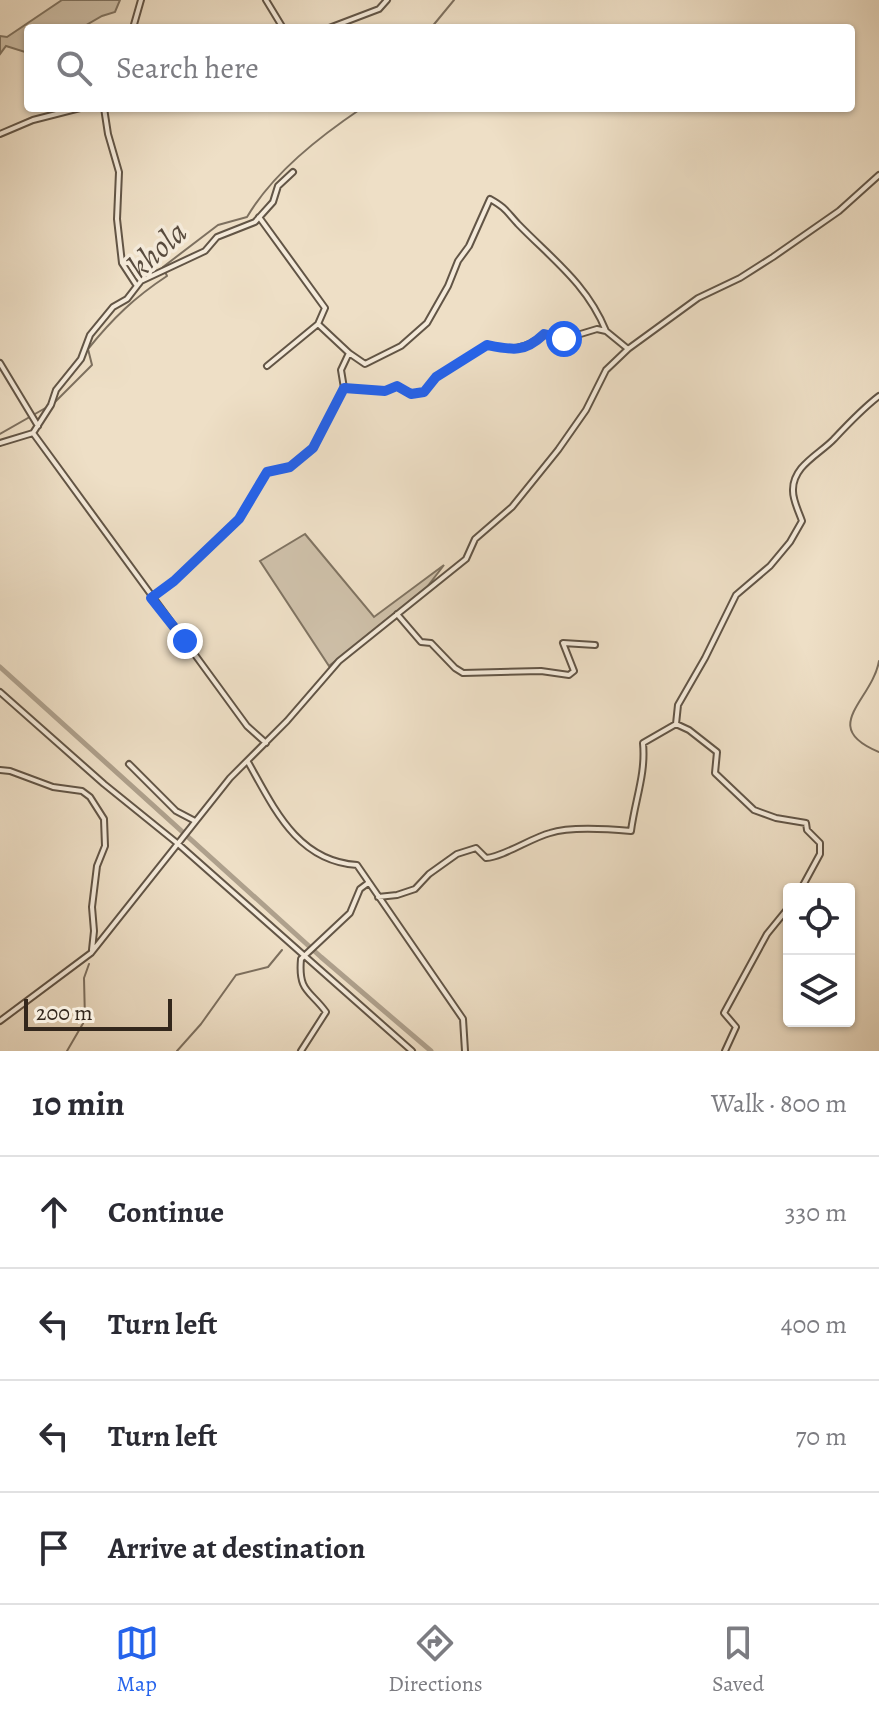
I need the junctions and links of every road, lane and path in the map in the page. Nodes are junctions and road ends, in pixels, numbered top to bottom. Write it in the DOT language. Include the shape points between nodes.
graph roads {
  1 [pos="141,0"];
  2 [pos="266,0"];
  3 [pos="387,0"];
  4 [pos="134,24"];
  5 [pos="281,24"];
  6 [pos="340,24"];
  7 [pos="64,112"];
  8 [pos="105,112"];
  9 [pos="0,134"];
  10 [pos="293,172"];
  11 [pos="879,175"];
  12 [pos="259,217"];
  13 [pos="137,286"];
  14 [pos="318,324"];
  15 [pos="606,331"];
  16 [pos="628,349"];
  17 [pos="349,353"];
  18 [pos="0,363"];
  19 [pos="267,366"];
  20 [pos="344,388"];
  21 [pos="879,396"];
  22 [pos="38,426"];
  23 [pos="33,433"];
  24 [pos="0,443"];
  25 [pos="151,598"];
  26 [pos="397,614"];
  27 [pos="595,645"];
  28 [pos="0,692"];
  29 [pos="676,724"];
  30 [pos="266,743"];
  31 [pos="248,762"];
  32 [pos="129,764"];
  33 [pos="0,770"];
  34 [pos="195,821"];
  35 [pos="177,843"];
  36 [pos="368,883"];
  37 [pos="804,883"];
  38 [pos="378,897"];
  39 [pos="783,914"];
  40 [pos="91,953"];
  41 [pos="305,957"];
  42 [pos="0,1021"];
  43 [pos="301,1051"];
  44 [pos="412,1051"];
  45 [pos="465,1051"];
  46 [pos="725,1051"];
  1 -- 4 [label="street"];
  2 -- 5 [label="street"];
  3 -- 6 [label="street" via="379,9"];
  7 -- 9 [label="street"];
  8 -- 13 [label="street" via="119,172 122,263"];
  10 -- 12 [label="street"];
  11 -- 16 [label="street" via="773,257 698,298"];
  12 -- 13 [label="street"];
  12 -- 14 [label="street" via="325,308"];
  13 -- 22 [label="street" via="90,335 81,359 56,390"];
  14 -- 17 [label="street"];
  14 -- 19 [label="street"];
  15 -- 16 [label="street"];
  15 -- 17 [label="street" via="598,310 569,274 507,208 490,199 427,323 401,346 365,364"];
  15 -- 20 [label="street" via="564,339 544,334 528,347 511,350 487,345 436,377 424,392 411,394 397,386 385,391"];
  16 -- 26 [label="street" via="606,370 586,410 512,507 475,539 466,559"];
  17 -- 20 [label="street" via="341,370"];
  18 -- 22 [label="street"];
  20 -- 25 [label="street" via="313,448 290,467 267,472 239,519"];
  21 -- 29 [label="street" via="796,475 793,491 802,521 770,566 736,595 678,705"];
  22 -- 23 [label="street"];
  23 -- 24 [label="street"];
  23 -- 25 [label="street"];
  25 -- 30 [label="street" via="247,726"];
  26 -- 27 [label="street" via="421,642 431,643 463,673 528,670 569,675 574,671 563,643"];
  26 -- 30 [label="street" via="339,661"];
  28 -- 35 [label="street"];
  29 -- 37 [label="street" via="717,752 715,773 754,810 806,823 820,843 820,854"];
  29 -- 38 [label="street" via="643,743 644,779 631,831 555,831 486,858 476,848 457,854 415,889"];
  30 -- 31 [label="street"];
  31 -- 34 [label="street"];
  31 -- 36 [label="street" via="283,824 339,864 357,865"];
  32 -- 34 [label="street" via="176,811"];
  33 -- 40 [label="street" via="82,791 104,819"];
  34 -- 35 [label="street"];
  35 -- 40 [label="street"];
  35 -- 41 [label="street"];
  36 -- 38 [label="street"];
  36 -- 41 [label="street" via="350,913"];
  38 -- 45 [label="street" via="463,1019"];
  39 -- 46 [label="street" via="724,1013 736,1027"];
  40 -- 42 [label="street"];
  41 -- 43 [label="street" via="301,984 326,1012"];
  41 -- 44 [label="street"];
}
